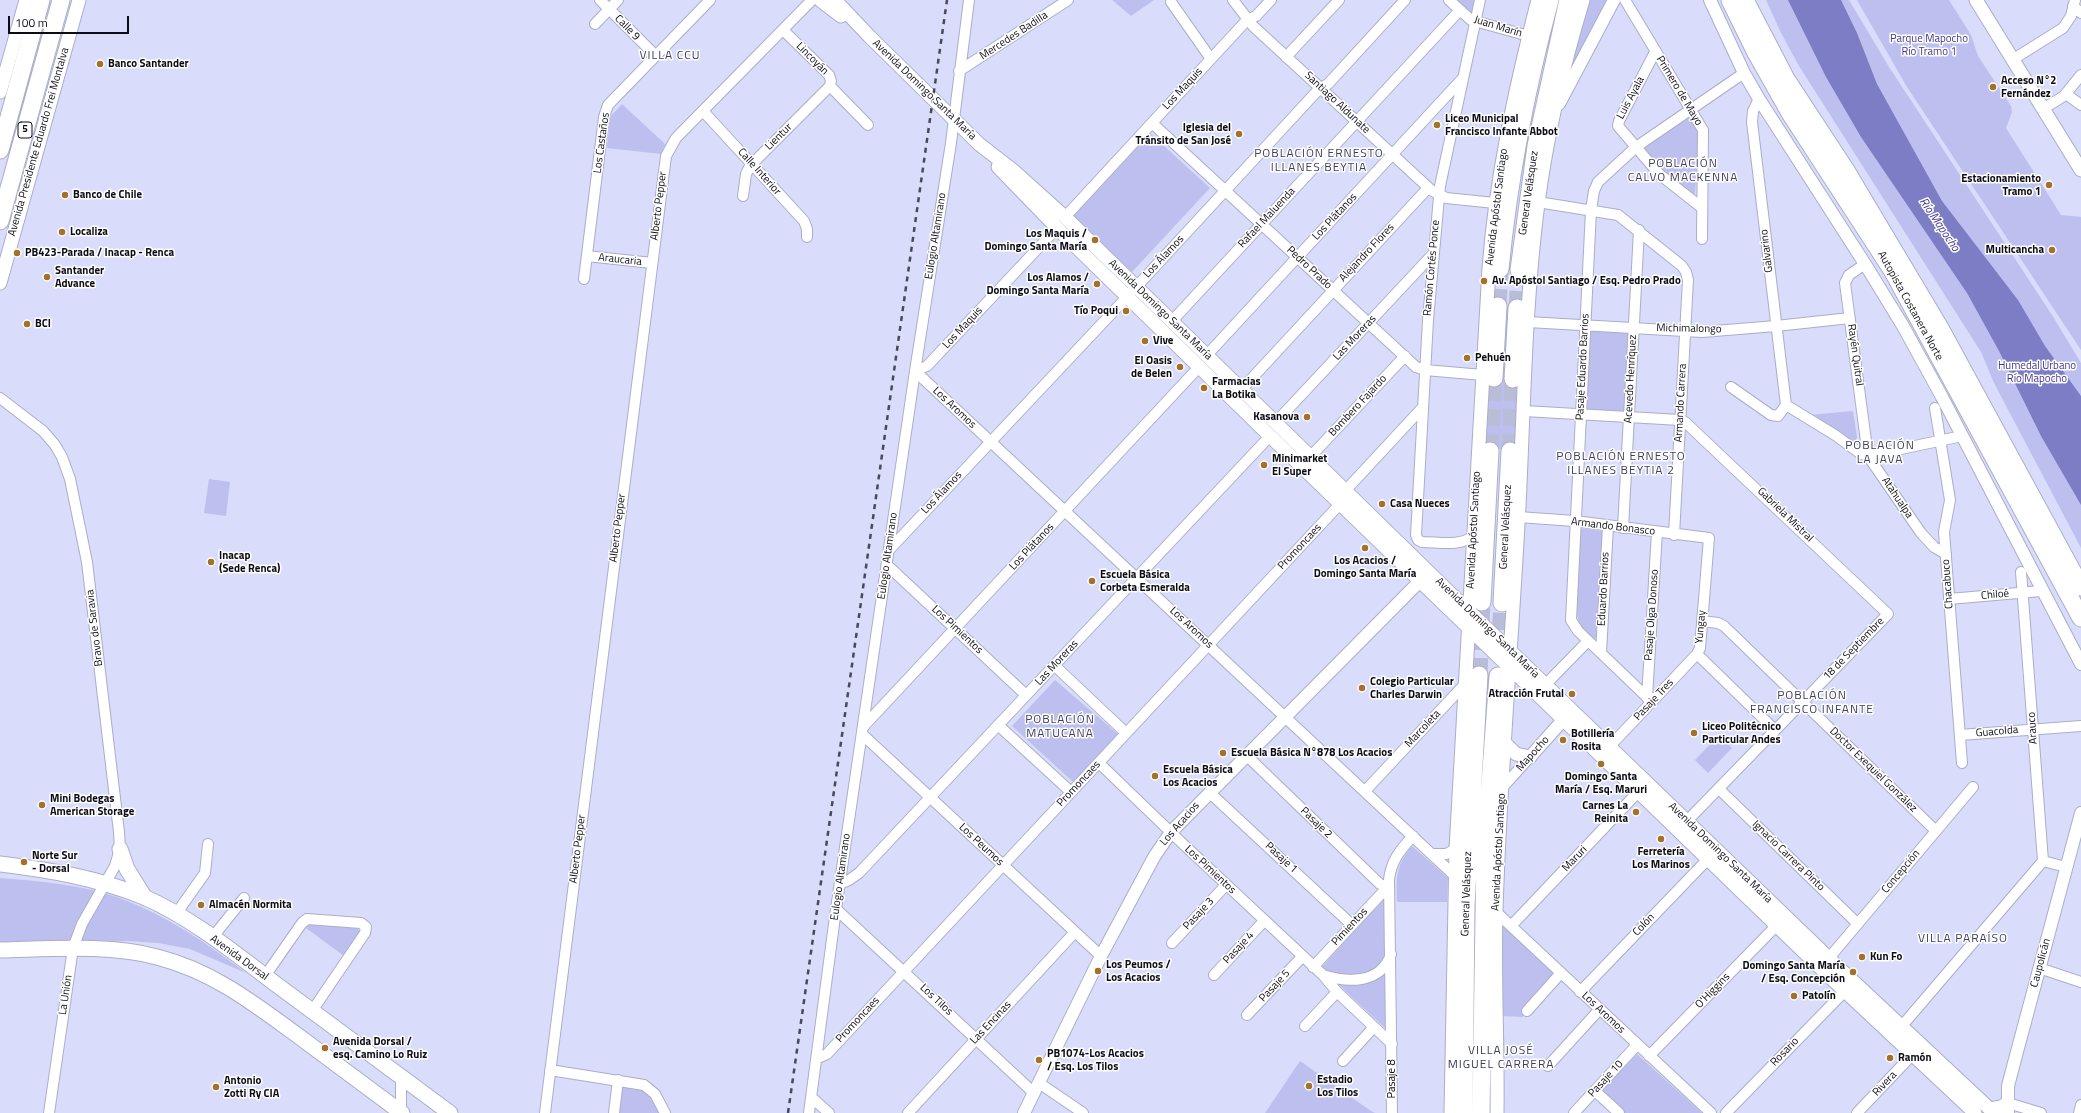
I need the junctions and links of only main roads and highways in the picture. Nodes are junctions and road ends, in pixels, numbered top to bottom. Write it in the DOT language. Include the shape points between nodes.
graph roads {
  1 [pos="26,0"];
  2 [pos="41,0"];
  3 [pos="61,0"];
  4 [pos="79,0"];
  5 [pos="820,0"];
  6 [pos="834,0"];
  7 [pos="1538,0"];
  8 [pos="1550,0"];
  9 [pos="1568,0"];
  10 [pos="1583,0"];
  11 [pos="1730,0"];
  12 [pos="1745,0"];
  13 [pos="1976,0"];
  14 [pos="869,36"];
  15 [pos="0,92"];
  16 [pos="0,150"];
  17 [pos="2081,170"];
  18 [pos="2,215"];
  19 [pos="1061,223"];
  20 [pos="0,235"];
  21 [pos="1500,269"];
  22 [pos="1519,270"];
  23 [pos="0,283"];
  24 [pos="1498,306"];
  25 [pos="1517,308"];
  26 [pos="1488,376"];
  27 [pos="1514,379"];
  28 [pos="1490,451"];
  29 [pos="1510,451"];
  30 [pos="1425,577"];
  31 [pos="1471,577"];
  32 [pos="2081,587"];
  33 [pos="1446,589"];
  34 [pos="1502,603"];
  35 [pos="1476,606"];
  36 [pos="2081,618"];
  37 [pos="1468,628"];
  38 [pos="1511,651"];
  39 [pos="1504,672"];
  40 [pos="1472,679"];
  41 [pos="1505,743"];
  42 [pos="1530,757"];
  43 [pos="120,849"];
  44 [pos="0,864"];
  45 [pos="145,898"];
  46 [pos="0,950"];
  47 [pos="1452,1036"];
  48 [pos="2008,1108"];
  49 [pos="1992,1111"];
  50 [pos="401,1113"];
  51 [pos="450,1113"];
  52 [pos="1450,1113"];
  53 [pos="1460,1113"];
  54 [pos="1464,1113"];
  55 [pos="1481,1113"];
  56 [pos="1497,1113"];
  57 [pos="1975,1113"];
  1 -- 15 [label="main road"];
  2 -- 16 [label="highway, 5"];
  3 -- 18 [label="highway, 5"];
  4 -- 23 [label="main road, Avenida Presidente Eduardo Frei Montalva"];
  5 -- 14 [label="main road, Avenida Domingo Santa María"];
  6 -- 14 [label="main road, Avenida Domingo Santa María"];
  7 -- 26 [label="main road, Avenida Apóstol Santiago" via="1512,106 1495,203 1487,287"];
  8 -- 21 [label="highway, General Velásquez" via="1517,142 1506,207"];
  9 -- 22 [label="highway, General Velásquez" via="1536,146"];
  10 -- 38 [label="main road, Avenida Apóstol Santiago" via="1554,114 1538,202 1528,322"];
  11 -- 36 [label="highway, Autopista Costanera Norte" via="1790,113 1892,270"];
  12 -- 32 [label="highway, Autopista Costanera Norte" via="1786,79 1847,172 1936,321"];
  13 -- 17 [label="main road"];
  14 -- 19 [label="main road, Avenida Domingo Santa María" via="980,144 1013,183"];
  18 -- 20 [label="highway"];
  19 -- 30 [label="main road, Avenida Domingo Santa María" via="1128,297 1199,368 1340,504"];
  19 -- 30 [label="main road, Avenida Domingo Santa María" via="1136,287 1346,490"];
  24 -- 26 [label="highway"];
  25 -- 27 [label="highway"];
  26 -- 31 [label="main road, Avenida Apóstol Santiago"];
  28 -- 35 [label="highway, General Velásquez"];
  29 -- 34 [label="highway, General Velásquez"];
  30 -- 33 [label="main road, Avenida Domingo Santa María"];
  30 -- 37 [label="main road, Avenida Domingo Santa María"];
  31 -- 33 [label="main road" via="1460,587"];
  31 -- 35 [label="main road, Avenida Apóstol Santiago"];
  33 -- 35 [label="main road, Avenida Domingo Santa María"];
  35 -- 37 [label="main road, Avenida Apóstol Santiago"];
  35 -- 38 [label="main road, Avenida Domingo Santa María"];
  37 -- 39 [label="main road, Avenida Domingo Santa María"];
  37 -- 40 [label="main road, Avenida Apóstol Santiago"];
  38 -- 39 [label="main road, Avenida Apóstol Santiago"];
  38 -- 49 [label="main road, Avenida Domingo Santa María" via="1901,1027"];
  39 -- 41 [label="main road, Avenida Apóstol Santiago"];
  39 -- 55 [label="highway, General Velásquez" via="1485,852"];
  39 -- 57 [label="main road, Avenida Domingo Santa María" via="1564,720"];
  40 -- 47 [label="main road, Avenida Apóstol Santiago" via="1456,849"];
  40 -- 54 [label="highway, General Velásquez"];
  41 -- 42 [label="main road" via="1516,754"];
  41 -- 56 [label="main road, Avenida Apóstol Santiago" via="1496,912"];
  43 -- 45 [label="main road" via="131,876"];
  44 -- 45 [label="main road, Avenida Dorsal" via="52,871 105,884"];
  45 -- 51 [label="main road, Avenida Dorsal" via="176,914 212,938"];
  46 -- 50 [label="main road" via="73,948 126,952 156,956 208,974 251,1002"];
  47 -- 52 [label="main road, Avenida Apóstol Santiago"];
  47 -- 53 [label="highway"];
  48 -- 49 [label="main road" via="2001,1107"];
}
